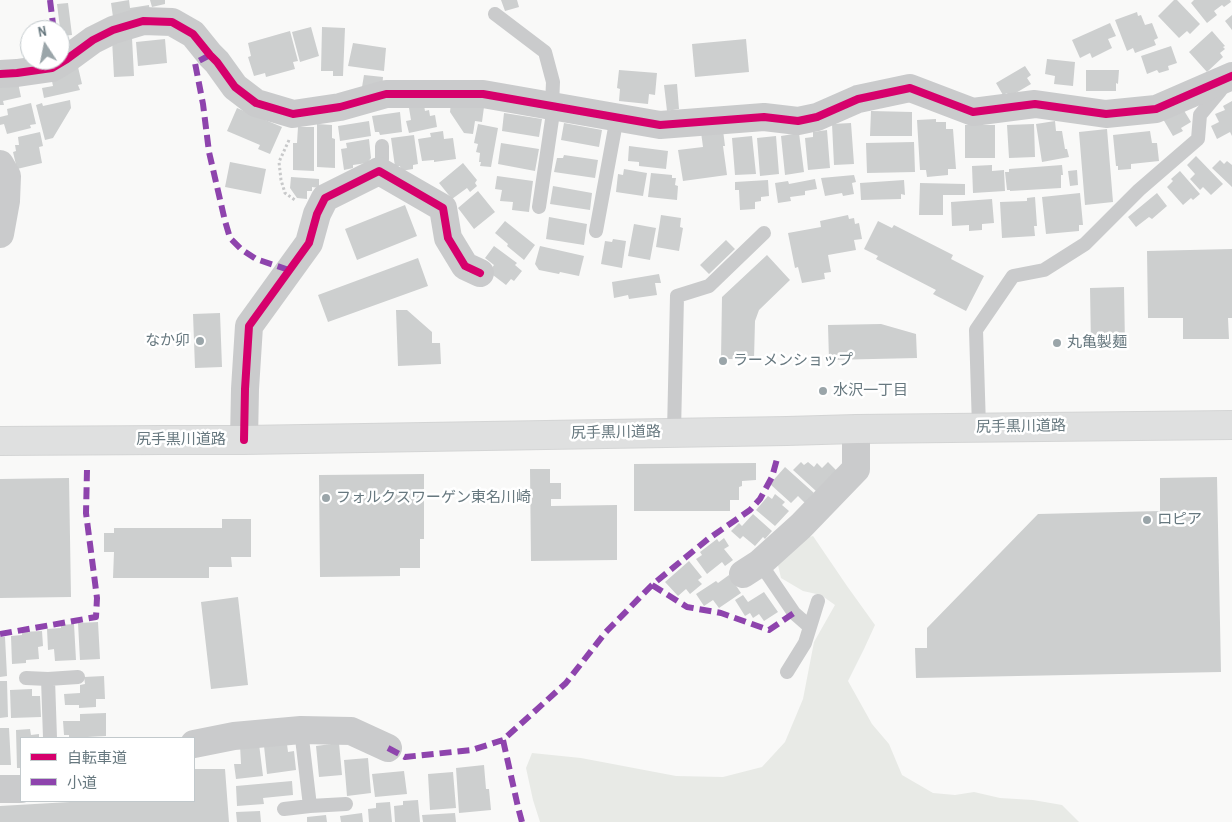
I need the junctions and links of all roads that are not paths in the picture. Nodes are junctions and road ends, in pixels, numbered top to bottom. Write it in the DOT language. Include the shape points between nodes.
graph roads {
  1 [pos="495,14"];
  2 [pos="0,74"];
  3 [pos="1229,77"];
  4 [pos="553,106"];
  5 [pos="617,117"];
  6 [pos="0,164"];
  7 [pos="3,201"];
  8 [pos="539,207"];
  9 [pos="596,231"];
  10 [pos="764,233"];
  11 [pos="0,234"];
  12 [pos="480,273"];
  13 [pos="1232,425"];
  14 [pos="979,427"];
  15 [pos="856,428"];
  16 [pos="674,432"];
  17 [pos="244,440"];
  18 [pos="0,441"];
  19 [pos="751,569"];
  20 [pos="818,601"];
  21 [pos="810,627"];
  22 [pos="787,672"];
  23 [pos="26,678"];
  24 [pos="78,678"];
  25 [pos="48,679"];
  26 [pos="301,730"];
  27 [pos="50,737"];
  28 [pos="195,744"];
  29 [pos="388,748"];
  30 [pos="0,789"];
  31 [pos="20,789"];
  32 [pos="346,804"];
  33 [pos="310,806"];
  34 [pos="284,809"];
  1 -- 4 [label="lane" via="545,52 553,82"];
  2 -- 4 [label="street" via="52,68 113,30 143,21 172,22 193,34 235,87 256,103 293,114 340,107 386,94 483,94"];
  3 -- 5 [label="street" via="1156,109 1106,114 1035,104 973,112 910,88 858,99 817,117 798,121 764,117 660,125"];
  3 -- 14 [label="lane" via="1200,115 1198,139 1085,244 1044,270 1013,276 976,330"];
  4 -- 5 [label="street"];
  4 -- 8 [label="lane"];
  5 -- 9 [label="lane"];
  6 -- 7 [label="street" via="7,176"];
  7 -- 11 [label="street"];
  10 -- 16 [label="lane" via="709,286 677,296"];
  12 -- 17 [label="street" via="465,266 448,238 443,208 380,158 326,198 317,214 309,243 249,326"];
  13 -- 14 [label="main road, 尻手黒川道路"];
  14 -- 15 [label="main road, 尻手黒川道路"];
  15 -- 16 [label="main road, 尻手黒川道路"];
  15 -- 19 [label="street" via="856,469 801,526"];
  16 -- 17 [label="main road, 尻手黒川道路"];
  17 -- 18 [label="main road, 尻手黒川道路"];
  19 -- 21 [label="lane"];
  20 -- 21 [label="lane"];
  21 -- 22 [label="lane"];
  23 -- 25 [label="lane"];
  24 -- 25 [label="lane"];
  25 -- 27 [label="lane"];
  26 -- 28 [label="street" via="234,736"];
  26 -- 29 [label="street" via="351,731"];
  26 -- 33 [label="lane"];
  30 -- 31 [label="street"];
  32 -- 33 [label="lane"];
  33 -- 34 [label="lane"];
}
